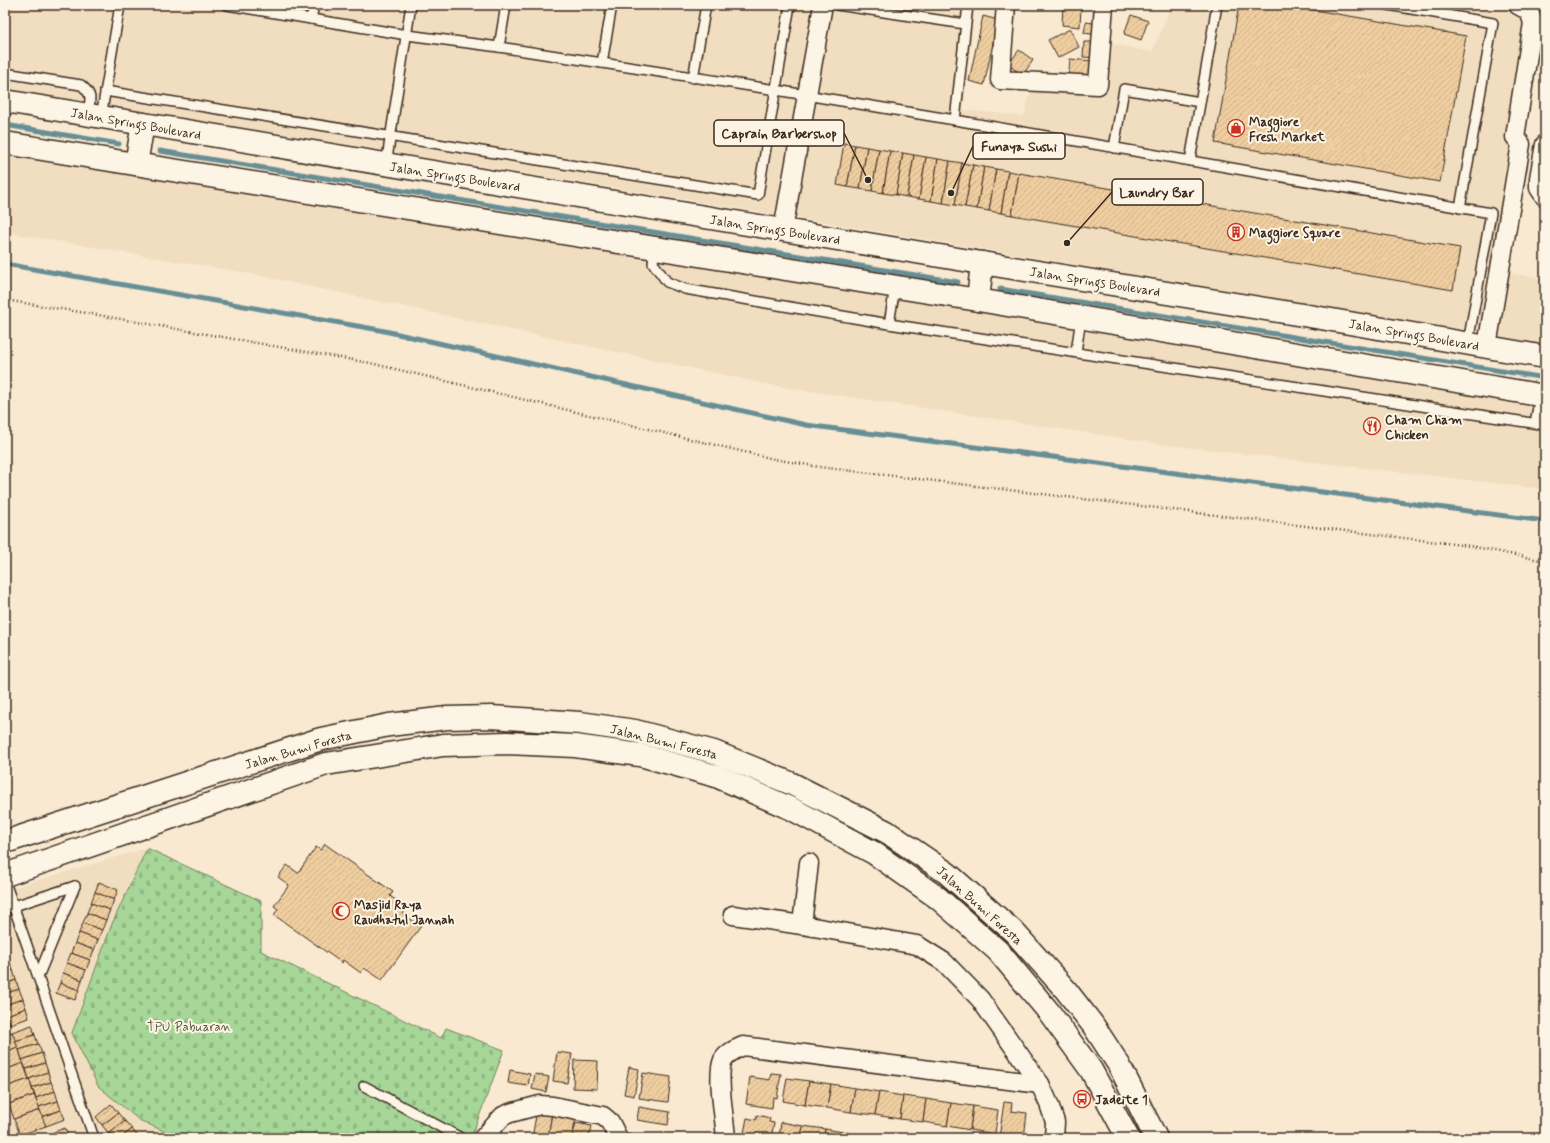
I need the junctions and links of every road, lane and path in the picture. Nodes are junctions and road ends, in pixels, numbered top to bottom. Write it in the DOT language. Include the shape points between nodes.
graph roads {
  1 [pos="120,5"];
  2 [pos="226,5"];
  3 [pos="314,5"];
  4 [pos="411,5"];
  5 [pos="506,5"];
  6 [pos="612,5"];
  7 [pos="706,5"];
  8 [pos="790,5"];
  9 [pos="823,5"];
  10 [pos="837,5"];
  11 [pos="968,5"];
  12 [pos="1006,5"];
  13 [pos="1104,5"];
  14 [pos="1217,5"];
  15 [pos="1388,5"];
  16 [pos="1518,5"];
  17 [pos="312,19"];
  18 [pos="965,24"];
  19 [pos="406,35"];
  20 [pos="499,47"];
  21 [pos="602,63"];
  22 [pos="5,73"];
  23 [pos="693,78"];
  24 [pos="776,90"];
  25 [pos="105,91"];
  26 [pos="807,96"];
  27 [pos="5,101"];
  28 [pos="1200,102"];
  29 [pos="94,116"];
  30 [pos="955,120"];
  31 [pos="143,124"];
  32 [pos="391,136"];
  33 [pos="5,143"];
  34 [pos="1545,144"];
  35 [pos="1114,148"];
  36 [pos="1190,161"];
  37 [pos="136,164"];
  38 [pos="386,165"];
  39 [pos="1545,197"];
  40 [pos="1460,208"];
  41 [pos="783,230"];
  42 [pos="654,256"];
  43 [pos="982,263"];
  44 [pos="895,287"];
  45 [pos="5,300"];
  46 [pos="978,300"];
  47 [pos="1081,318"];
  48 [pos="889,324"];
  49 [pos="1478,345"];
  50 [pos="1076,352"];
  51 [pos="1545,357"];
  52 [pos="1542,396"];
  53 [pos="1535,423"];
  54 [pos="1545,425"];
  55 [pos="1545,561"];
  56 [pos="239,766"];
  57 [pos="248,791"];
  58 [pos="5,842"];
  59 [pos="809,863"];
  60 [pos="5,875"];
  61 [pos="5,882"];
  62 [pos="9,908"];
  63 [pos="734,915"];
  64 [pos="802,925"];
  65 [pos="38,977"];
  66 [pos="1040,1084"];
  67 [pos="364,1086"];
  68 [pos="94,1138"];
  69 [pos="461,1138"];
  70 [pos="483,1138"];
  71 [pos="618,1138"];
  72 [pos="726,1138"];
  73 [pos="1054,1138"];
  74 [pos="1128,1138"];
  75 [pos="1156,1138"];
  1 -- 25 [label="lane"];
  2 -- 17 [label="lane"];
  3 -- 17 [label="lane"];
  4 -- 19 [label="lane"];
  5 -- 20 [label="lane"];
  6 -- 21 [label="lane"];
  7 -- 23 [label="lane"];
  8 -- 24 [label="lane"];
  9 -- 26 [label="street"];
  10 -- 18 [label="lane"];
  11 -- 18 [label="lane"];
  12 -- 13 [label="street" via="1000,80 1098,85"];
  14 -- 28 [label="lane"];
  15 -- 40 [label="lane" via="1493,23"];
  16 -- 49 [label="street" via="1529,11 1533,23 1515,138 1522,144"];
  17 -- 19 [label="lane"];
  18 -- 30 [label="lane"];
  19 -- 20 [label="lane"];
  19 -- 32 [label="lane"];
  20 -- 21 [label="lane"];
  21 -- 23 [label="lane"];
  22 -- 29 [label="lane" via="81,85 90,96"];
  23 -- 24 [label="lane"];
  24 -- 26 [label="lane"];
  24 -- 32 [label="lane" via="758,195"];
  25 -- 29 [label="lane"];
  25 -- 32 [label="lane"];
  26 -- 30 [label="lane"];
  26 -- 41 [label="street"];
  27 -- 29 [label="main road, Jalan Springs Boulevard"];
  28 -- 35 [label="lane" via="1124,89"];
  28 -- 36 [label="lane"];
  29 -- 31 [label="main road, Jalan Springs Boulevard"];
  30 -- 35 [label="lane"];
  31 -- 37 [label="main road"];
  31 -- 38 [label="main road, Jalan Springs Boulevard"];
  32 -- 38 [label="lane"];
  33 -- 37 [label="main road"];
  34 -- 39 [label="street" via="1539,178 1539,188"];
  35 -- 36 [label="lane"];
  36 -- 40 [label="lane"];
  37 -- 42 [label="main road"];
  38 -- 41 [label="main road, Jalan Springs Boulevard"];
  40 -- 49 [label="lane" via="1491,213"];
  41 -- 43 [label="main road, Jalan Springs Boulevard"];
  42 -- 44 [label="main road"];
  42 -- 48 [label="lane" via="667,282 686,289"];
  43 -- 46 [label="main road"];
  43 -- 49 [label="main road, Jalan Springs Boulevard"];
  44 -- 46 [label="main road"];
  44 -- 48 [label="lane"];
  45 -- 55 [label="path" via="370,362 774,460 1470,546"];
  46 -- 47 [label="main road"];
  47 -- 50 [label="lane"];
  47 -- 52 [label="main road"];
  48 -- 50 [label="lane"];
  49 -- 51 [label="main road, Jalan Springs Boulevard"];
  50 -- 53 [label="lane"];
  52 -- 53 [label="lane"];
  53 -- 54 [label="lane"];
  56 -- 57 [label="main road"];
  56 -- 58 [label="main road, Jalan Bumi Foresta"];
  56 -- 75 [label="main road, Jalan Bumi Foresta" via="321,739 390,725 447,718 491,717 580,723 635,731 714,752 734,760 790,783 887,832 947,873 1014,932 1093,1025 1119,1065"];
  57 -- 60 [label="main road, Jalan Bumi Foresta"];
  57 -- 74 [label="main road, Jalan Bumi Foresta" via="326,764 443,745 507,743 575,746 640,755 716,776 792,809 874,853 938,898 998,951 1050,1012 1091,1070"];
  59 -- 64 [label="street"];
  61 -- 62 [label="lane"];
  62 -- 65 [label="lane"];
  62 -- 65 [label="lane" via="75,886"];
  63 -- 64 [label="street"];
  64 -- 66 [label="street" via="917,945 931,953 944,962 980,999"];
  65 -- 68 [label="lane"];
  66 -- 72 [label="street" via="743,1046 723,1060 720,1075"];
  66 -- 73 [label="street" via="1055,1122"];
  67 -- 69 [label="lane"];
  70 -- 71 [label="street" via="503,1116 540,1105 603,1116 610,1122"];
}
